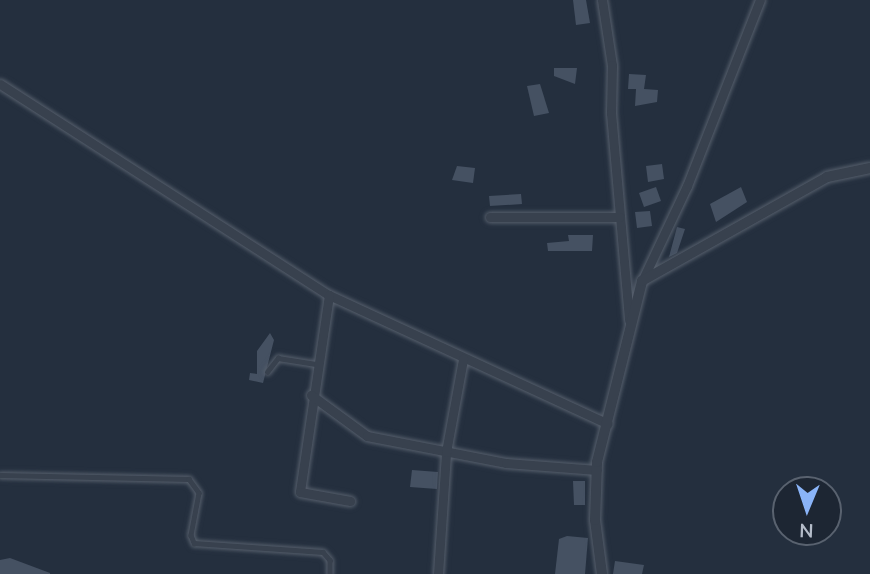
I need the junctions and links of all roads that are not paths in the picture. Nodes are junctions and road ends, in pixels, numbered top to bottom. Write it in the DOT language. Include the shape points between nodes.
graph roads {
  1 [pos="602,0"];
  2 [pos="760,0"];
  3 [pos="0,84"];
  4 [pos="870,168"];
  5 [pos="490,217"];
  6 [pos="620,217"];
  7 [pos="642,281"];
  8 [pos="329,295"];
  9 [pos="629,320"];
  10 [pos="463,359"];
  11 [pos="316,364"];
  12 [pos="267,372"];
  13 [pos="312,395"];
  14 [pos="608,424"];
  15 [pos="446,452"];
  16 [pos="597,470"];
  17 [pos="0,475"];
  18 [pos="350,500"];
  19 [pos="330,574"];
  20 [pos="438,574"];
  21 [pos="602,574"];
  1 -- 6 [label="street" via="612,65"];
  2 -- 7 [label="street" via="687,186"];
  3 -- 8 [label="street"];
  4 -- 7 [label="street" via="827,177"];
  5 -- 6 [label="street"];
  6 -- 9 [label="street"];
  7 -- 9 [label="street"];
  8 -- 10 [label="street"];
  8 -- 11 [label="street"];
  9 -- 14 [label="street"];
  10 -- 14 [label="street"];
  10 -- 15 [label="street"];
  11 -- 12 [label="lane" via="278,358"];
  11 -- 13 [label="street"];
  13 -- 15 [label="street" via="367,436"];
  13 -- 18 [label="street" via="300,492"];
  14 -- 16 [label="street"];
  15 -- 16 [label="street"];
  15 -- 20 [label="street"];
  16 -- 21 [label="street" via="595,520"];
  17 -- 19 [label="lane" via="189,479 199,493 191,535 194,543 323,552 330,560"];
}
